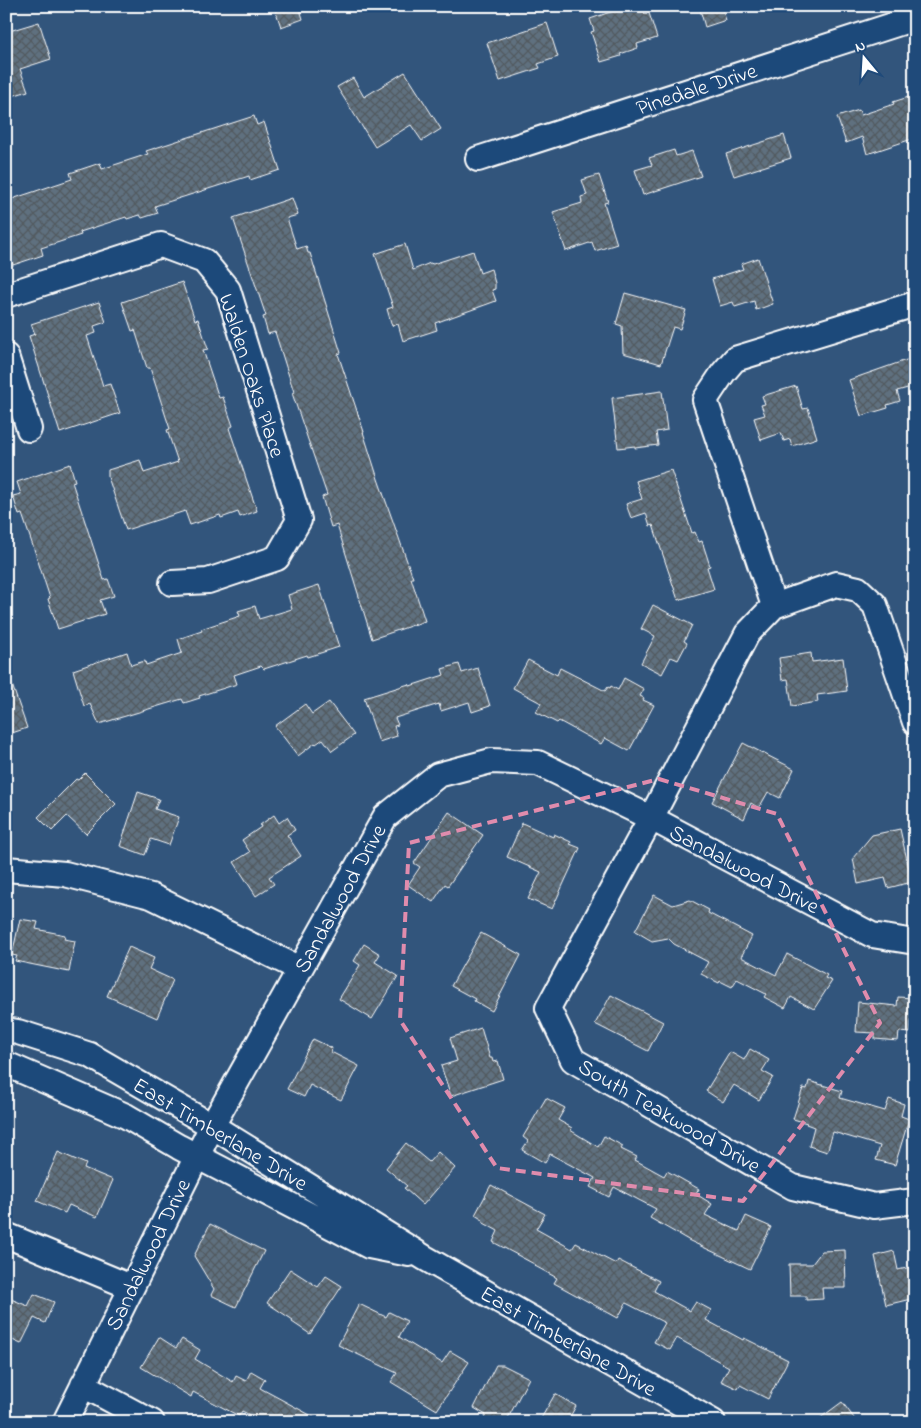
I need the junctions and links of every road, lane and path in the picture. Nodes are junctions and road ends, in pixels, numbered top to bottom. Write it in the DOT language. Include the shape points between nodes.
graph roads {
  1 [pos="915,18"];
  2 [pos="478,159"];
  3 [pos="6,295"];
  4 [pos="915,304"];
  5 [pos="6,356"];
  6 [pos="29,429"];
  7 [pos="172,582"];
  8 [pos="774,606"];
  9 [pos="915,722"];
  10 [pos="651,818"];
  11 [pos="6,869"];
  12 [pos="915,942"];
  13 [pos="300,969"];
  14 [pos="6,1030"];
  15 [pos="6,1064"];
  16 [pos="212,1126"];
  17 [pos="196,1156"];
  18 [pos="915,1201"];
  19 [pos="6,1235"];
  20 [pos="425,1258"];
  21 [pos="131,1286"];
  22 [pos="83,1385"];
  23 [pos="65,1422"];
  24 [pos="152,1422"];
  25 [pos="713,1422"];
  1 -- 2 [label="street, Pinedale Drive"];
  3 -- 7 [label="street, Walden Oaks Place" via="161,245 204,261 228,290 299,520 278,558 208,581"];
  4 -- 8 [label="street" via="735,359 705,400"];
  5 -- 6 [label="street"];
  8 -- 9 [label="street" via="836,584 858,589 875,605"];
  8 -- 10 [label="street" via="747,634"];
  10 -- 12 [label="street, Sandalwood Drive" via="872,935"];
  10 -- 13 [label="street, Sandalwood Drive" via="538,763 491,761 438,775 385,816"];
  10 -- 18 [label="street, South Teakwood Drive" via="548,1008 573,1060 793,1187 874,1206"];
  11 -- 13 [label="street" via="65,874 151,896"];
  13 -- 16 [label="street, Sandalwood Drive"];
  14 -- 16 [label="street, East Timberlane Drive" via="90,1055"];
  15 -- 17 [label="street, East Timberlane Drive" via="126,1116"];
  16 -- 17 [label="street, Sandalwood Drive"];
  16 -- 20 [label="street, East Timberlane Drive"];
  17 -- 20 [label="street, East Timberlane Drive" via="369,1246"];
  17 -- 21 [label="street, Sandalwood Drive"];
  19 -- 21 [label="street"];
  20 -- 25 [label="street, East Timberlane Drive"];
  21 -- 22 [label="street, Sandalwood Drive"];
  22 -- 23 [label="street, Sandalwood Drive"];
  22 -- 24 [label="street"];
}
